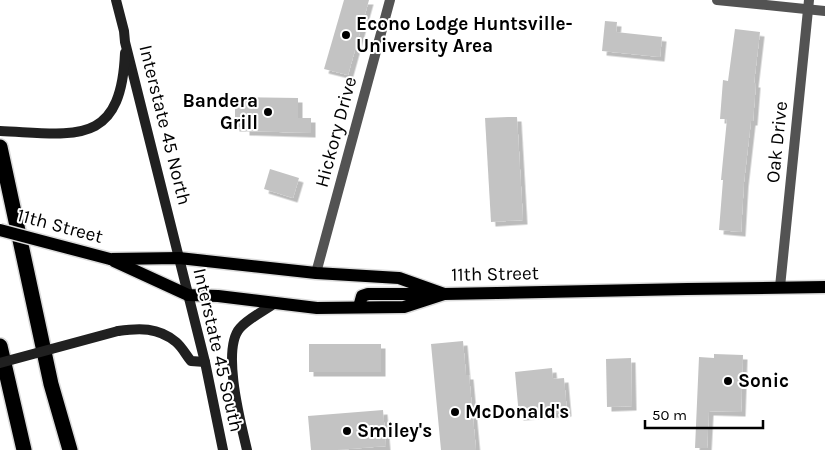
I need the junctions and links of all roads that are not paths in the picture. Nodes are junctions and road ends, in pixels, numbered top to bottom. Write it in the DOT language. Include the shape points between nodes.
graph roads {
  1 [pos="116,0"];
  2 [pos="390,0"];
  3 [pos="717,0"];
  4 [pos="808,5"];
  5 [pos="825,11"];
  6 [pos="125,42"];
  7 [pos="0,131"];
  8 [pos="0,147"];
  9 [pos="0,230"];
  10 [pos="179,258"];
  11 [pos="110,259"];
  12 [pos="316,273"];
  13 [pos="780,287"];
  14 [pos="825,288"];
  15 [pos="444,294"];
  16 [pos="188,295"];
  17 [pos="275,303"];
  18 [pos="359,307"];
  19 [pos="0,346"];
  20 [pos="205,362"];
  21 [pos="0,363"];
  22 [pos="24,450"];
  23 [pos="70,450"];
  24 [pos="223,450"];
  25 [pos="246,450"];
  1 -- 6 [label="main road, Interstate 45 North"];
  2 -- 12 [label="street, Hickory Drive"];
  3 -- 4 [label="street"];
  4 -- 5 [label="street"];
  4 -- 13 [label="street, Oak Drive"];
  6 -- 7 [label="main road" via="124,78 119,98 108,116 94,127 72,134"];
  6 -- 10 [label="main road, Interstate 45 North"];
  8 -- 23 [label="highway" via="51,384"];
  9 -- 11 [label="main road, 11th Street, bridge"];
  10 -- 11 [label="main road, 11th Street"];
  10 -- 12 [label="main road, 11th Street"];
  10 -- 16 [label="main road, Interstate 45 South"];
  11 -- 16 [label="main road, 11th Street"];
  12 -- 15 [label="main road, 11th Street" via="399,278"];
  13 -- 14 [label="main road, 11th Street"];
  13 -- 15 [label="main road, 11th Street"];
  15 -- 18 [label="main road, 11th Street" via="404,307"];
  15 -- 18 [label="main road" via="368,294 362,296"];
  16 -- 17 [label="main road, 11th Street"];
  16 -- 20 [label="main road, Interstate 45 South"];
  17 -- 18 [label="main road, 11th Street" via="317,308"];
  17 -- 25 [label="main road" via="240,328 231,360"];
  19 -- 22 [label="highway"];
  20 -- 21 [label="main road, bridge" via="191,361 176,342 160,332 141,328 118,331"];
  20 -- 24 [label="main road, Interstate 45 South"];
}
